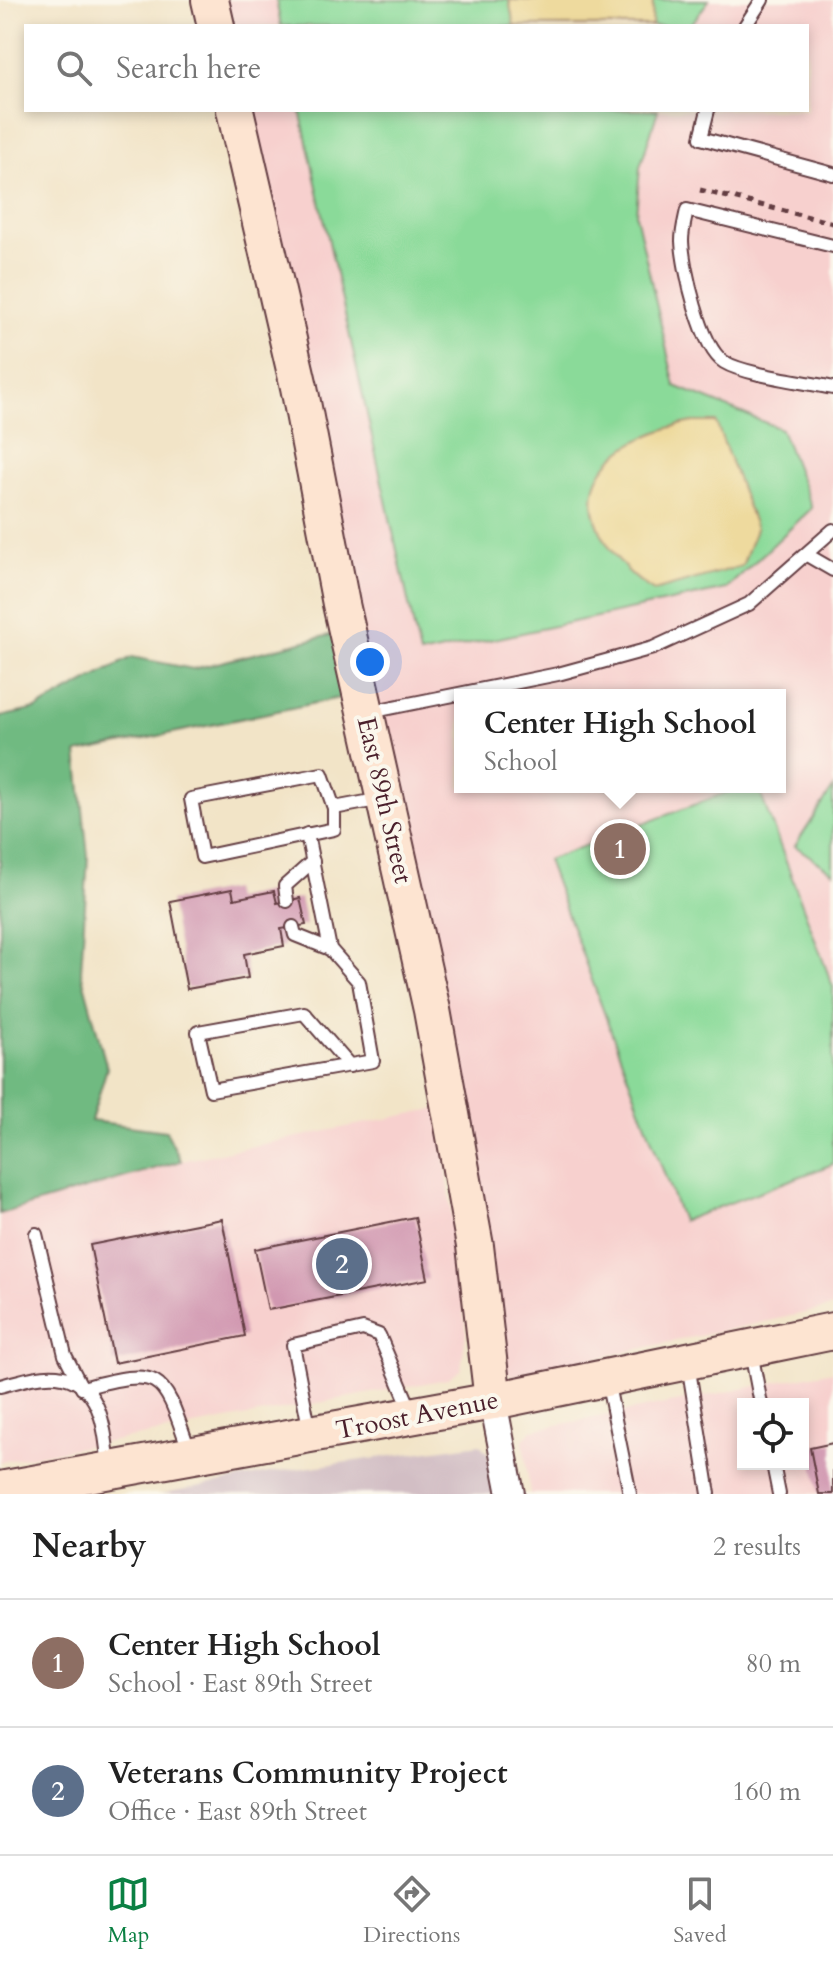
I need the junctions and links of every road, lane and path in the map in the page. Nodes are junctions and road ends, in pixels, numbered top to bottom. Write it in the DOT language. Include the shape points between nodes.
graph roads {
  1 [pos="210,0"];
  2 [pos="762,0"];
  3 [pos="216,24"];
  4 [pos="746,24"];
  5 [pos="235,112"];
  6 [pos="708,112"];
  7 [pos="833,174"];
  8 [pos="700,190"];
  9 [pos="833,223"];
  10 [pos="833,246"];
  11 [pos="833,388"];
  12 [pos="833,530"];
  13 [pos="807,555"];
  14 [pos="833,570"];
  15 [pos="484,689"];
  16 [pos="454,695"];
  17 [pos="366,713"];
  18 [pos="385,798"];
  19 [pos="334,808"];
  20 [pos="307,834"];
  21 [pos="313,861"];
  22 [pos="287,901"];
  23 [pos="293,927"];
  24 [pos="330,949"];
  25 [pos="350,1066"];
  26 [pos="36,1234"];
  27 [pos="833,1331"];
  28 [pos="750,1349"];
  29 [pos="688,1361"];
  30 [pos="607,1379"];
  31 [pos="0,1386"];
  32 [pos="82,1388"];
  33 [pos="760,1398"];
  34 [pos="493,1401"];
  35 [pos="413,1416"];
  36 [pos="310,1435"];
  37 [pos="191,1455"];
  38 [pos="774,1470"];
  39 [pos="109,1471"];
  40 [pos="0,1490"];
  41 [pos="511,1494"];
  42 [pos="630,1494"];
  43 [pos="709,1494"];
  44 [pos="779,1494"];
  1 -- 3 [label="street"];
  2 -- 4 [label="lane"];
  5 -- 17 [label="street, East 89th Street"];
  6 -- 7 [label="lane" via="701,138"];
  8 -- 9 [label="path"];
  10 -- 11 [label="lane" via="687,210 682,232 690,286 718,356 736,366"];
  12 -- 13 [label="lane"];
  13 -- 14 [label="lane"];
  13 -- 15 [label="lane" via="749,604 653,648"];
  16 -- 17 [label="lane"];
  17 -- 18 [label="street, East 89th Street"];
  18 -- 19 [label="lane"];
  18 -- 34 [label="street, East 89th Street" via="473,1231"];
  19 -- 20 [label="lane" via="334,829"];
  19 -- 20 [label="lane" via="322,774 191,799 202,857"];
  20 -- 21 [label="lane"];
  21 -- 22 [label="lane" via="285,886"];
  21 -- 24 [label="lane"];
  23 -- 24 [label="lane" via="295,935"];
  24 -- 25 [label="lane" via="359,982 373,1061"];
  25 -- 25 [label="lane" via="211,1090 198,1032 304,1013"];
  26 -- 32 [label="lane" via="65,1355"];
  27 -- 28 [label="street, Troost Avenue"];
  28 -- 29 [label="street, Troost Avenue"];
  28 -- 33 [label="lane"];
  29 -- 30 [label="street, Troost Avenue"];
  29 -- 43 [label="lane"];
  30 -- 34 [label="street, Troost Avenue"];
  30 -- 42 [label="lane"];
  31 -- 32 [label="lane" via="54,1376"];
  32 -- 37 [label="lane" via="135,1374 149,1376 173,1403"];
  32 -- 39 [label="lane" via="103,1416"];
  34 -- 35 [label="street, Troost Avenue"];
  34 -- 41 [label="street, East 89th Street"];
  35 -- 36 [label="street, Troost Avenue"];
  35 -- 36 [label="lane" via="379,1335 363,1329 293,1345"];
  36 -- 37 [label="street, Troost Avenue"];
  37 -- 39 [label="street, Troost Avenue"];
  38 -- 44 [label="lane"];
  39 -- 40 [label="street, Troost Avenue"];
}
